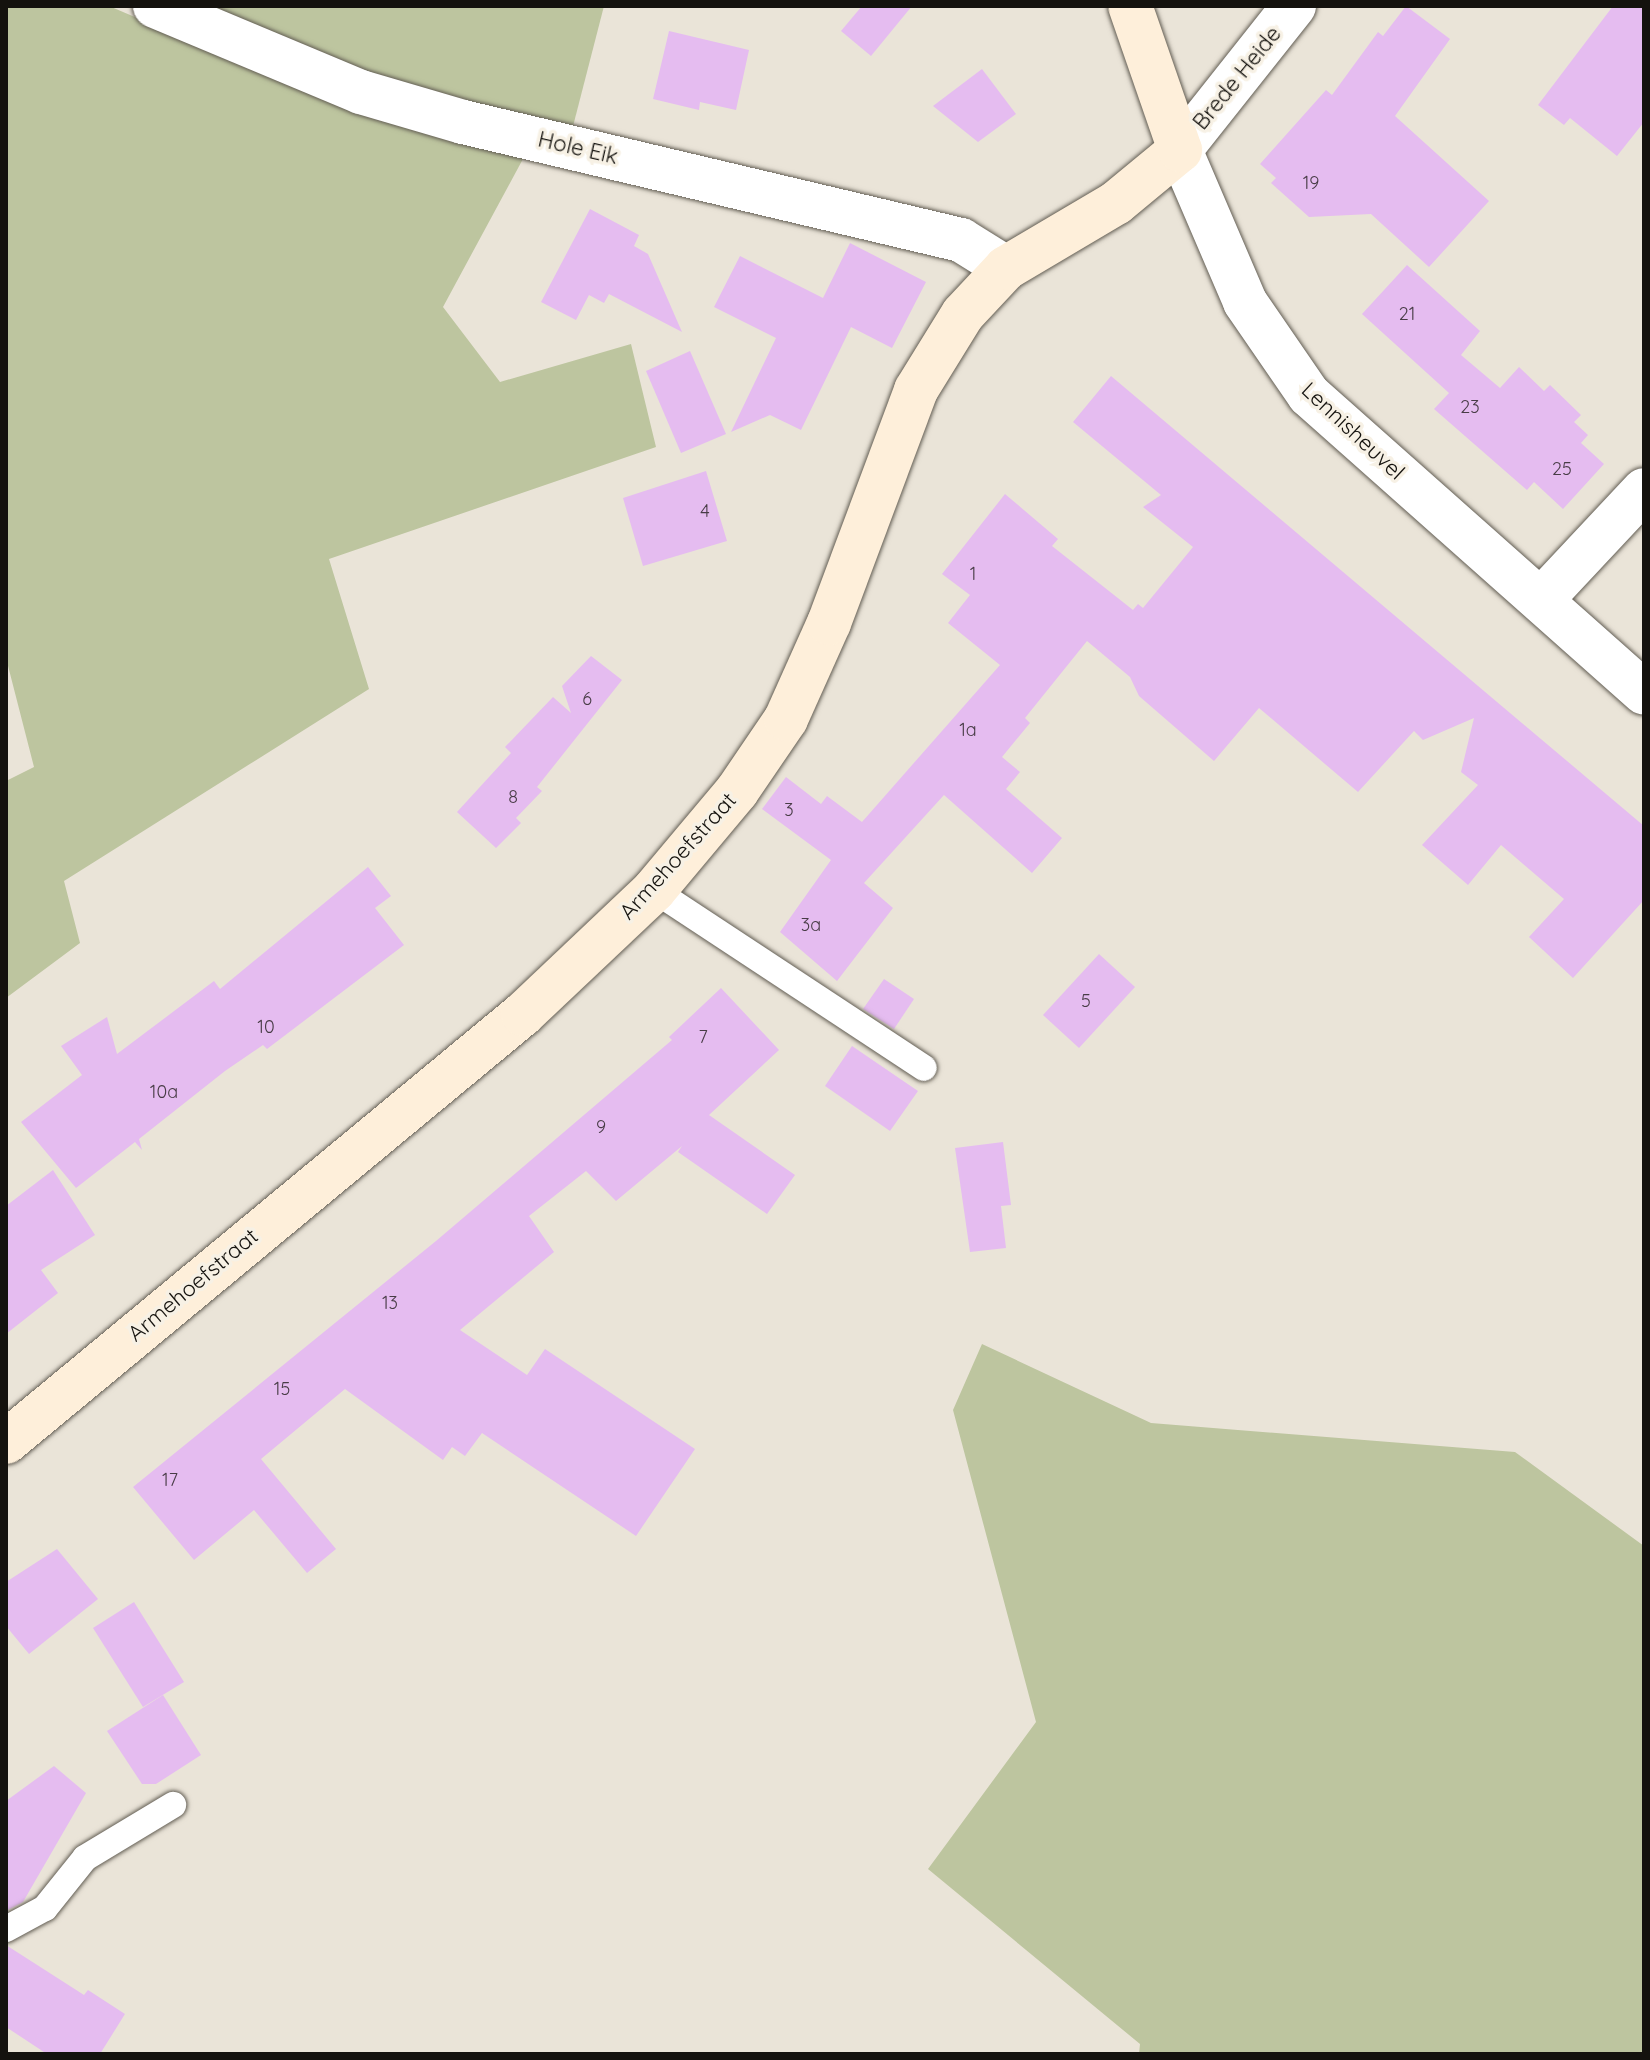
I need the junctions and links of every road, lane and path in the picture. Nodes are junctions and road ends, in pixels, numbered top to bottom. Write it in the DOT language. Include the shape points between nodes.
graph roads {
  1 [pos="155,6"];
  2 [pos="1130,6"];
  3 [pos="1294,6"];
  4 [pos="1180,150"];
  5 [pos="1006,268"];
  6 [pos="1644,490"];
  7 [pos="1542,599"];
  8 [pos="1644,692"];
  9 [pos="654,890"];
  10 [pos="924,1068"];
  11 [pos="6,1442"];
  12 [pos="173,1805"];
  13 [pos="6,1929"];
  1 -- 5 [label="street, Hole Eik" via="361,92 463,122 961,240"];
  2 -- 4 [label="street, Lennisheuvel"];
  3 -- 4 [label="street, Brede Heide"];
  4 -- 5 [label="street, Armehoefstraat" via="1116,203"];
  4 -- 7 [label="street, Lennisheuvel" via="1245,302 1309,395"];
  5 -- 9 [label="street, Armehoefstraat" via="963,314 916,390 829,623 786,719 737,791"];
  6 -- 7 [label="street"];
  7 -- 8 [label="street, Lennisheuvel"];
  9 -- 10 [label="lane"];
  9 -- 11 [label="street, Armehoefstraat" via="523,1014"];
  12 -- 13 [label="lane" via="85,1858 45,1908"];
}
